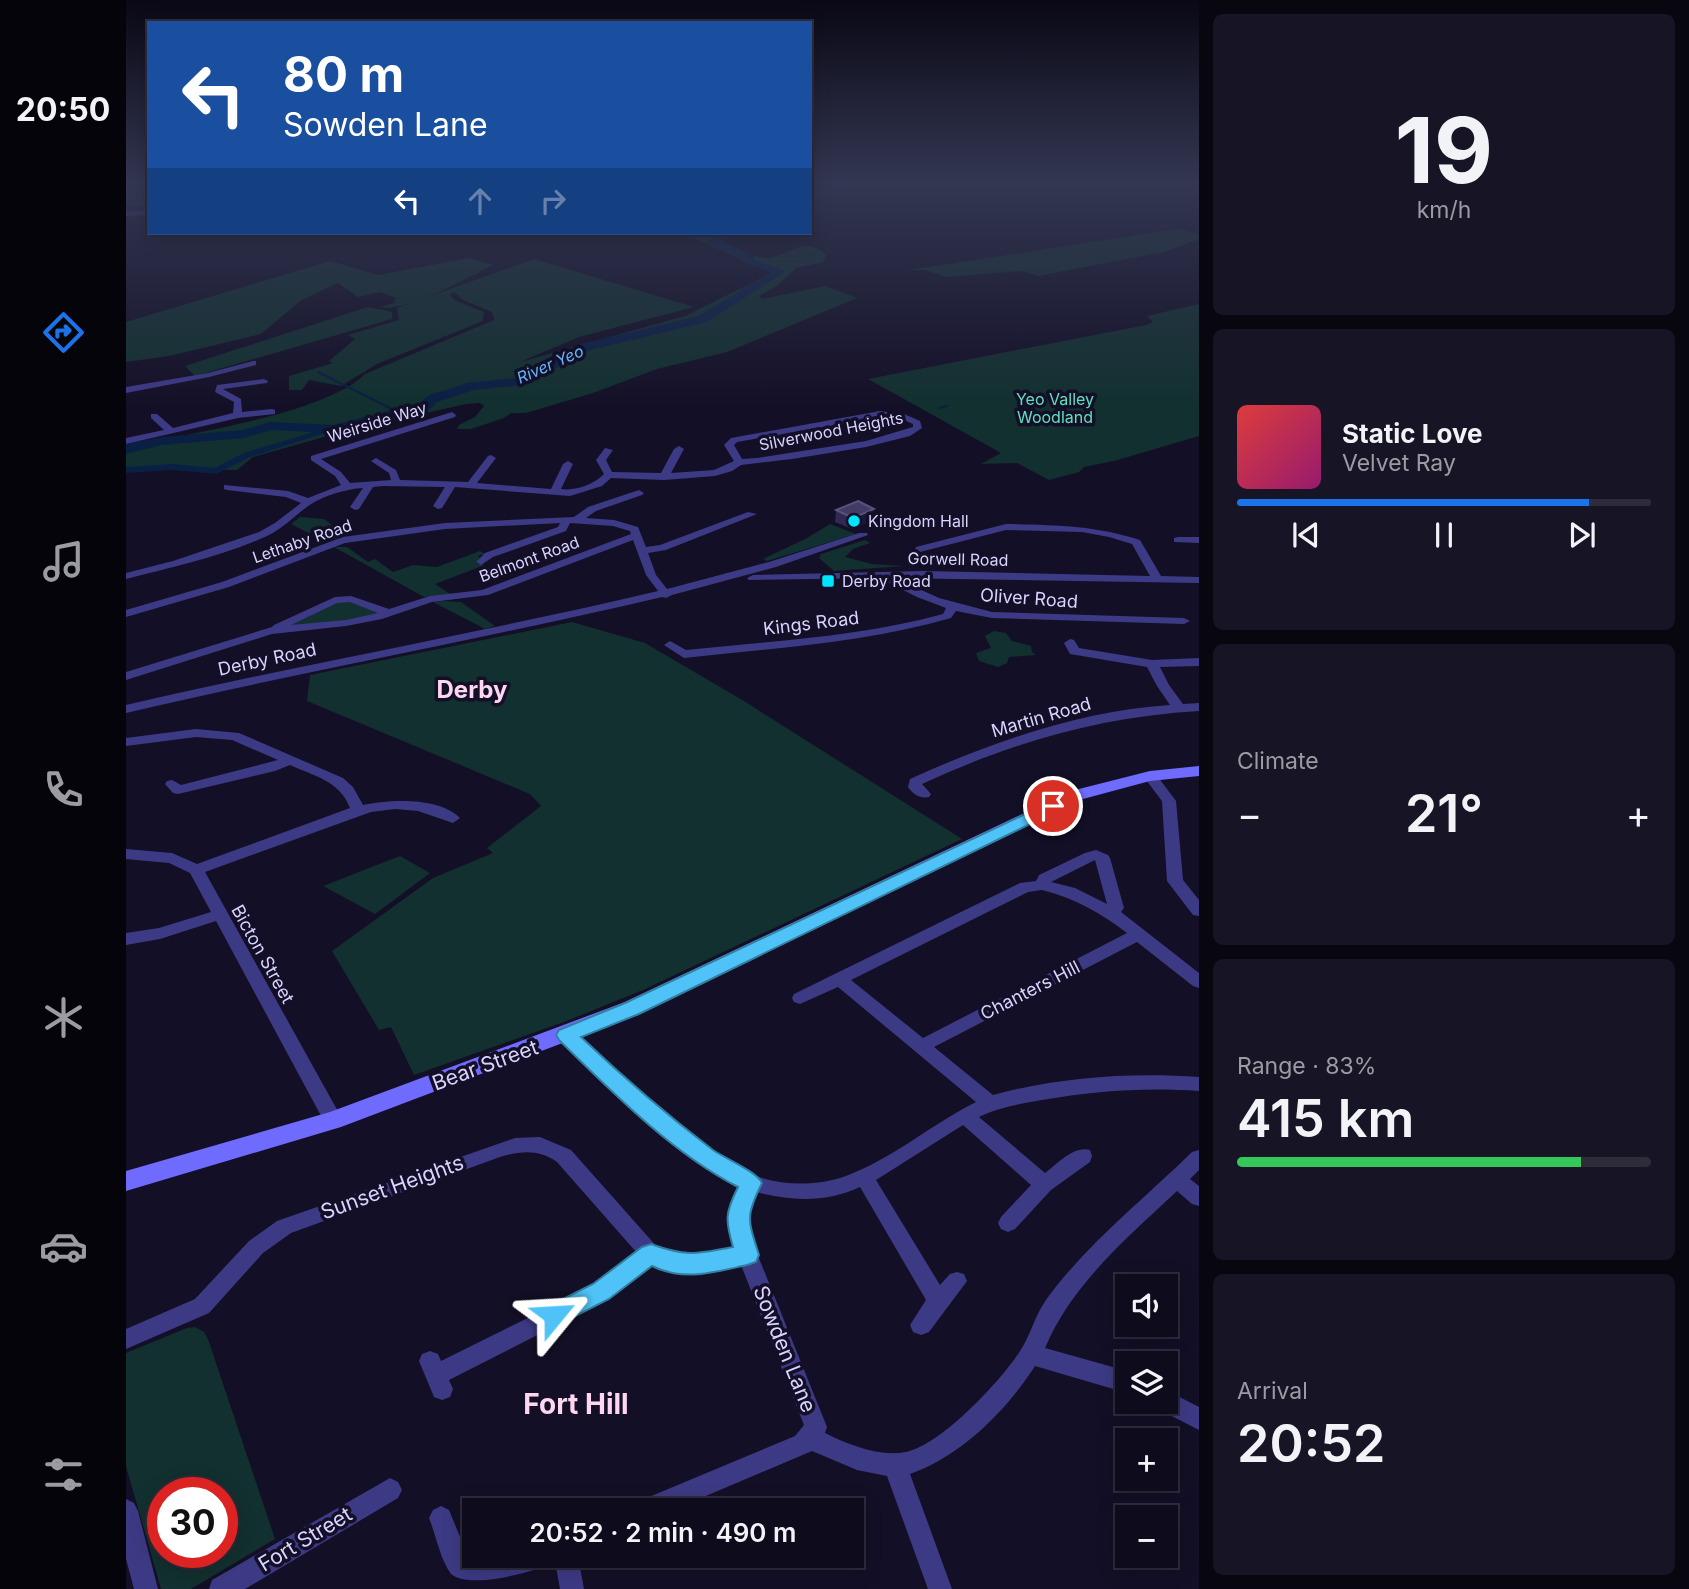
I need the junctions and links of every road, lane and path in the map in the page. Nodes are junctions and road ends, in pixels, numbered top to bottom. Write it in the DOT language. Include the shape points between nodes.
graph roads {
  1 [pos="253,363"];
  2 [pos="264,381"];
  3 [pos="126,390"];
  4 [pos="272,412"];
  5 [pos="237,415"];
  6 [pos="452,415"];
  7 [pos="161,419"];
  8 [pos="172,432"];
  9 [pos="126,441"];
  10 [pos="679,449"];
  11 [pos="608,450"];
  12 [pos="491,458"];
  13 [pos="376,461"];
  14 [pos="739,462"];
  15 [pos="568,464"];
  16 [pos="609,475"];
  17 [pos="664,477"];
  18 [pos="396,482"];
  19 [pos="370,484"];
  20 [pos="452,484"];
  21 [pos="471,485"];
  22 [pos="347,486"];
  23 [pos="227,487"];
  24 [pos="554,493"];
  25 [pos="639,493"];
  26 [pos="308,502"];
  27 [pos="439,506"];
  28 [pos="355,507"];
  29 [pos="752,514"];
  30 [pos="572,519"];
  31 [pos="637,535"];
  32 [pos="863,536"];
  33 [pos="1178,540"];
  34 [pos="1199,540"];
  35 [pos="920,549"];
  36 [pos="643,550"];
  37 [pos="806,556"];
  38 [pos="481,562"];
  39 [pos="823,575"];
  40 [pos="880,575"];
  41 [pos="126,576"];
  42 [pos="1157,579"];
  43 [pos="1199,580"];
  44 [pos="717,582"];
  45 [pos="666,595"];
  46 [pos="952,607"];
  47 [pos="389,613"];
  48 [pos="126,614"];
  49 [pos="1184,621"];
  50 [pos="271,631"];
  51 [pos="1070,643"];
  52 [pos="670,645"];
  53 [pos="1199,662"];
  54 [pos="1152,664"];
  55 [pos="126,676"];
  56 [pos="127,704"];
  57 [pos="1199,707"];
  58 [pos="1179,708"];
  59 [pos="126,742"];
  60 [pos="290,760"];
  61 [pos="1199,771"];
  62 [pos="1150,776"];
  63 [pos="172,784"];
  64 [pos="924,794"];
  65 [pos="358,810"];
  66 [pos="453,818"];
  67 [pos="126,854"];
  68 [pos="196,870"];
  69 [pos="1042,885"];
  70 [pos="1199,911"];
  71 [pos="1110,912"];
  72 [pos="219,915"];
  73 [pos="1139,934"];
  74 [pos="126,939"];
  75 [pos="839,979"];
  76 [pos="1199,982"];
  77 [pos="800,998"];
  78 [pos="566,1035"];
  79 [pos="922,1046"];
  80 [pos="1199,1084"];
  81 [pos="990,1103"];
  82 [pos="965,1116"];
  83 [pos="333,1119"];
  84 [pos="1083,1156"];
  85 [pos="1199,1158"];
  86 [pos="865,1179"];
  87 [pos="1177,1180"];
  88 [pos="126,1181"];
  89 [pos="751,1183"];
  90 [pos="1044,1184"];
  91 [pos="1199,1198"];
  92 [pos="1008,1223"];
  93 [pos="651,1254"];
  94 [pos="747,1255"];
  95 [pos="957,1281"];
  96 [pos="938,1301"];
  97 [pos="921,1325"];
  98 [pos="126,1339"];
  99 [pos="1031,1354"];
  100 [pos="436,1375"];
  101 [pos="1115,1378"];
  102 [pos="1178,1408"];
  103 [pos="1199,1419"];
  104 [pos="810,1438"];
  105 [pos="894,1463"];
  106 [pos="390,1490"];
  107 [pos="674,1498"];
  108 [pos="126,1511"];
  109 [pos="441,1518"];
  110 [pos="462,1567"];
  111 [pos="463,1568"];
  112 [pos="499,1568"];
  113 [pos="568,1568"];
  114 [pos="146,1589"];
  115 [pos="221,1589"];
  116 [pos="572,1589"];
  117 [pos="940,1589"];
  1 -- 3 [label="street"];
  2 -- 5 [label="street" via="220,387 218,390 238,401"];
  4 -- 5 [label="street"];
  5 -- 8 [label="street"];
  6 -- 22 [label="street, Weirside Way" via="314,458"];
  7 -- 8 [label="street"];
  8 -- 9 [label="street"];
  10 -- 17 [label="street"];
  11 -- 16 [label="street" via="601,460"];
  12 -- 21 [label="street"];
  13 -- 18 [label="street" via="393,472"];
  14 -- 14 [label="street, Silverwood Heights" via="731,441 880,414 904,417 918,428 851,446"];
  14 -- 17 [label="street" via="727,469"];
  15 -- 24 [label="street"];
  16 -- 17 [label="street"];
  16 -- 24 [label="street" via="588,489"];
  18 -- 19 [label="street"];
  18 -- 20 [label="street"];
  19 -- 22 [label="street"];
  19 -- 28 [label="street"];
  20 -- 21 [label="street"];
  20 -- 27 [label="street"];
  21 -- 24 [label="street"];
  22 -- 26 [label="street"];
  23 -- 26 [label="street" via="289,494"];
  25 -- 30 [label="street"];
  26 -- 41 [label="street" via="263,534"];
  29 -- 36 [label="street" via="662,548"];
  30 -- 31 [label="street" via="625,525"];
  30 -- 38 [label="street" via="562,529"];
  30 -- 48 [label="street, Lethaby Road" via="352,538 201,593"];
  31 -- 36 [label="street"];
  31 -- 47 [label="street, Belmont Road" via="484,593 430,599"];
  32 -- 37 [label="street, Derby Road"];
  33 -- 34 [label="street"];
  35 -- 42 [label="street" via="1006,527 1094,530 1136,542"];
  36 -- 45 [label="street" via="651,575"];
  37 -- 39 [label="street"];
  37 -- 44 [label="street, Derby Road"];
  39 -- 40 [label="street, Gorwell Road"];
  39 -- 44 [label="street, Gorwell Road"];
  40 -- 42 [label="street, Gorwell Road"];
  40 -- 46 [label="street, Oliver Road"];
  42 -- 43 [label="street, Gorwell Road"];
  44 -- 45 [label="street, Derby Road"];
  45 -- 56 [label="street, Derby Road"];
  46 -- 49 [label="street, Oliver Road" via="1038,619"];
  46 -- 52 [label="street, Kings Road" via="947,616 930,622 823,640 684,654"];
  47 -- 50 [label="street, Belmont Road"];
  47 -- 50 [label="street, Belmont Road" via="351,599 335,600"];
  50 -- 55 [label="street, Belmont Road"];
  51 -- 54 [label="street" via="1074,651"];
  53 -- 54 [label="street"];
  54 -- 58 [label="street"];
  57 -- 58 [label="street, Martin Road"];
  58 -- 64 [label="street, Martin Road" via="1087,719 1034,734 915,782"];
  59 -- 60 [label="street" via="218,734 244,739"];
  60 -- 63 [label="street" via="178,790"];
  60 -- 65 [label="street" via="347,787"];
  61 -- 62 [label="street, Bear Street"];
  62 -- 70 [label="street" via="1169,801 1175,881"];
  62 -- 78 [label="street, Bear Street" via="1077,795 632,1009"];
  65 -- 66 [label="street" via="413,804"];
  65 -- 68 [label="street"];
  67 -- 68 [label="street" via="172,858"];
  68 -- 72 [label="street, Bicton Street"];
  69 -- 71 [label="street" via="1070,892"];
  69 -- 71 [label="street" via="1060,870 1096,855 1103,859 1110,883 1115,908"];
  69 -- 75 [label="street" via="1025,887"];
  71 -- 73 [label="street"];
  72 -- 74 [label="street"];
  72 -- 83 [label="street, Bicton Street"];
  73 -- 76 [label="street"];
  73 -- 79 [label="street, Chanters Hill"];
  75 -- 77 [label="street"];
  75 -- 79 [label="street"];
  78 -- 83 [label="street, Bear Street"];
  78 -- 89 [label="street" via="695,1148"];
  79 -- 81 [label="street"];
  80 -- 81 [label="street" via="1164,1080 1079,1086"];
  81 -- 82 [label="street"];
  82 -- 86 [label="street"];
  82 -- 90 [label="street"];
  83 -- 88 [label="street, Bear Street"];
  84 -- 90 [label="street"];
  85 -- 87 [label="street, Sowden Lane"];
  86 -- 89 [label="street" via="816,1192 778,1191"];
  86 -- 96 [label="street"];
  87 -- 91 [label="street"];
  87 -- 99 [label="street, Sowden Lane" via="1057,1302 1045,1318"];
  89 -- 94 [label="street, Sowden Lane" via="737,1222"];
  90 -- 92 [label="street"];
  93 -- 94 [label="street" via="690,1266"];
  93 -- 98 [label="street, Sunset Heights" via="564,1156 550,1147 521,1144 284,1227 256,1247 202,1306"];
  93 -- 100 [label="street" via="601,1292"];
  94 -- 104 [label="street, Sowden Lane" via="812,1413 816,1427"];
  95 -- 96 [label="street"];
  96 -- 97 [label="street"];
  99 -- 101 [label="street"];
  99 -- 105 [label="street, Sowden Lane" via="997,1399 968,1425 919,1459"];
  102 -- 103 [label="street"];
  104 -- 105 [label="street, Sowden Lane" via="854,1457"];
  104 -- 107 [label="street"];
  105 -- 117 [label="street"];
  106 -- 115 [label="street, Fort Street"];
  108 -- 114 [label="street"];
  109 -- 110 [label="street"];
  111 -- 112 [label="street" via="467,1572"];
  113 -- 116 [label="street"];
}
